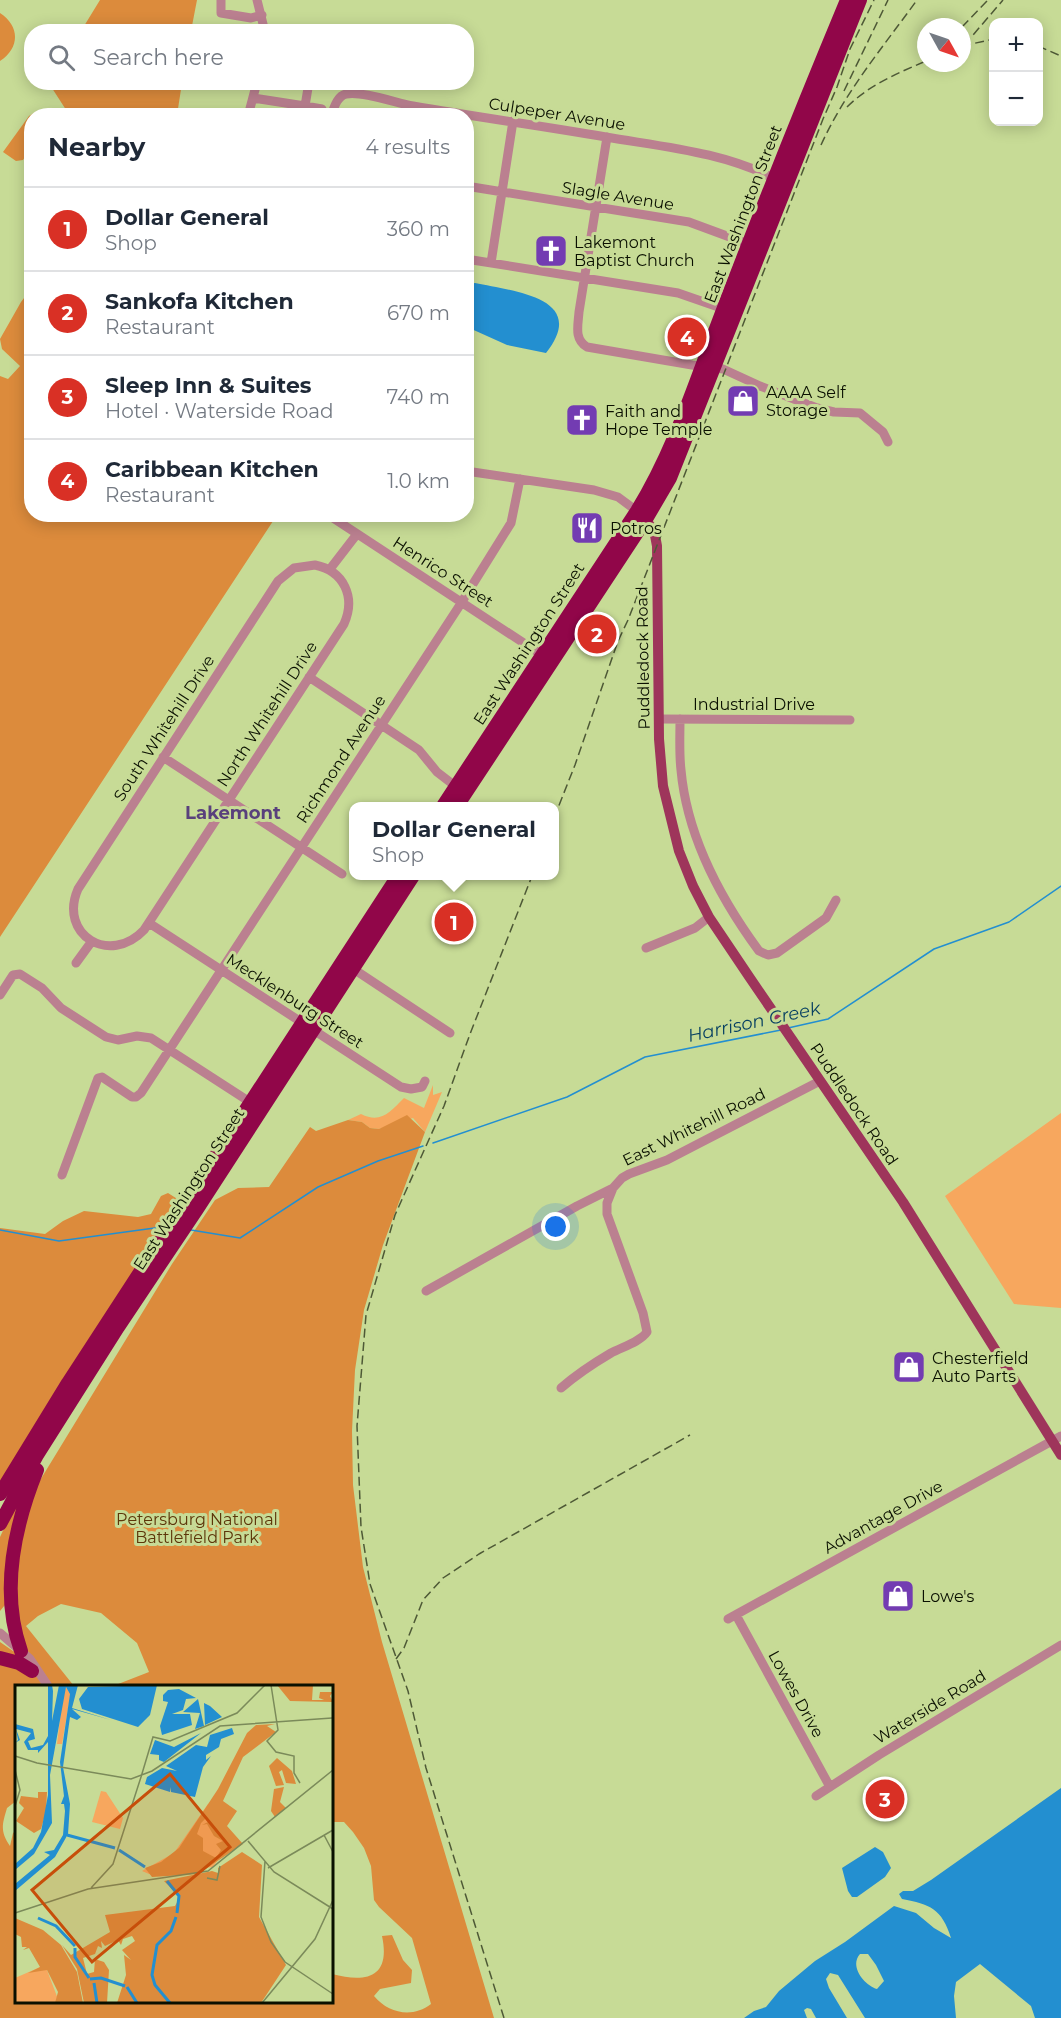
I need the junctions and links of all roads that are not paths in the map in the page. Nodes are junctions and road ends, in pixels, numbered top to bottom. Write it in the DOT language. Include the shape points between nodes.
graph roads {
  1 [pos="221,0"];
  2 [pos="257,0"];
  3 [pos="847,0"];
  4 [pos="860,0"];
  5 [pos="262,15"];
  6 [pos="263,24"];
  7 [pos="255,90"];
  8 [pos="308,90"];
  9 [pos="253,98"];
  10 [pos="305,106"];
  11 [pos="250,108"];
  12 [pos="316,108"];
  13 [pos="334,108"];
  14 [pos="407,108"];
  15 [pos="474,117"];
  16 [pos="513,122"];
  17 [pos="607,137"];
  18 [pos="780,181"];
  19 [pos="474,187"];
  20 [pos="502,192"];
  21 [pos="595,207"];
  22 [pos="755,246"];
  23 [pos="474,260"];
  24 [pos="491,263"];
  25 [pos="584,278"];
  26 [pos="729,311"];
  27 [pos="708,367"];
  28 [pos="888,442"];
  29 [pos="474,472"];
  30 [pos="520,479"];
  31 [pos="641,515"];
  32 [pos="339,522"];
  33 [pos="357,534"];
  34 [pos="330,569"];
  35 [pos="461,602"];
  36 [pos="547,658"];
  37 [pos="309,677"];
  38 [pos="659,719"];
  39 [pos="680,719"];
  40 [pos="850,720"];
  41 [pos="381,724"];
  42 [pos="163,757"];
  43 [pos="460,790"];
  44 [pos="229,800"];
  45 [pos="448,802"];
  46 [pos="458,802"];
  47 [pos="302,846"];
  48 [pos="342,874"];
  49 [pos="396,880"];
  50 [pos="410,880"];
  51 [pos="836,900"];
  52 [pos="709,917"];
  53 [pos="149,923"];
  54 [pos="92,941"];
  55 [pos="646,948"];
  56 [pos="76,963"];
  57 [pos="347,965"];
  58 [pos="221,970"];
  59 [pos="0,995"];
  60 [pos="307,1027"];
  61 [pos="450,1033"];
  62 [pos="170,1048"];
  63 [pos="425,1081"];
  64 [pos="820,1081"];
  65 [pos="256,1106"];
  66 [pos="62,1175"];
  67 [pos="613,1188"];
  68 [pos="426,1291"];
  69 [pos="561,1388"];
  70 [pos="55,1426"];
  71 [pos="1057,1439"];
  72 [pos="1061,1455"];
  73 [pos="0,1494"];
  74 [pos="0,1524"];
  75 [pos="732,1617"];
  76 [pos="0,1633"];
  77 [pos="0,1639"];
  78 [pos="1061,1645"];
  79 [pos="21,1651"];
  80 [pos="0,1658"];
  81 [pos="32,1671"];
  82 [pos="41,1685"];
  83 [pos="47,1685"];
  84 [pos="830,1786"];
  85 [pos="816,1796"];
  1 -- 5 [label="street" via="221,13 251,18"];
  2 -- 5 [label="street"];
  3 -- 18 [label="highway, East Washington Street"];
  4 -- 18 [label="highway, East Washington Street"];
  5 -- 6 [label="street"];
  7 -- 9 [label="street"];
  8 -- 10 [label="street"];
  9 -- 10 [label="street"];
  9 -- 11 [label="street"];
  10 -- 12 [label="street"];
  13 -- 14 [label="street, Culpeper Avenue" via="346,94"];
  15 -- 16 [label="street, Culpeper Avenue"];
  16 -- 17 [label="street, Culpeper Avenue"];
  16 -- 20 [label="street"];
  17 -- 18 [label="street, Culpeper Avenue" via="701,152"];
  17 -- 21 [label="street"];
  18 -- 22 [label="highway, East Washington Street"];
  19 -- 20 [label="street, Slagle Avenue"];
  20 -- 21 [label="street, Slagle Avenue"];
  20 -- 24 [label="street"];
  21 -- 22 [label="street, Slagle Avenue" via="695,224"];
  21 -- 25 [label="street"];
  22 -- 26 [label="highway, East Washington Street"];
  23 -- 24 [label="street"];
  24 -- 25 [label="street"];
  25 -- 26 [label="street" via="684,295"];
  25 -- 27 [label="street" via="580,342 587,347"];
  26 -- 27 [label="highway, East Washington Street"];
  27 -- 28 [label="street" via="733,372 817,408 860,412 883,432"];
  27 -- 31 [label="highway, East Washington Street" via="670,478"];
  29 -- 30 [label="street"];
  30 -- 31 [label="street" via="610,494"];
  30 -- 35 [label="street, Richmond Avenue" via="511,523"];
  31 -- 36 [label="highway, East Washington Street"];
  31 -- 38 [label="main road, Puddledock Road" via="654,530 657,546"];
  32 -- 33 [label="street, Henrico Street"];
  33 -- 34 [label="street"];
  33 -- 35 [label="street, Henrico Street"];
  34 -- 37 [label="street, North Whitehill Drive" via="346,588 349,611"];
  34 -- 42 [label="street, South Whitehill Drive" via="300,566 282,577"];
  35 -- 36 [label="street, Henrico Street"];
  35 -- 41 [label="street, Richmond Avenue"];
  36 -- 43 [label="highway, East Washington Street"];
  37 -- 41 [label="street"];
  37 -- 44 [label="street, North Whitehill Drive"];
  38 -- 39 [label="street, Industrial Drive"];
  38 -- 52 [label="main road, Puddledock Road" via="663,786 672,828 687,872"];
  39 -- 40 [label="street, Industrial Drive"];
  39 -- 51 [label="street" via="681,771 699,846 718,889 759,951 777,953 826,918"];
  41 -- 43 [label="street" via="419,750 437,772"];
  41 -- 47 [label="street, Richmond Avenue"];
  42 -- 44 [label="street"];
  42 -- 54 [label="street, South Whitehill Drive" via="75,896 77,925"];
  43 -- 45 [label="highway, East Washington Street"];
  43 -- 46 [label="highway, East Washington Street"];
  44 -- 47 [label="street"];
  44 -- 53 [label="street, North Whitehill Drive"];
  47 -- 48 [label="street"];
  47 -- 58 [label="street, Richmond Avenue"];
  49 -- 57 [label="highway, East Washington Street"];
  50 -- 57 [label="highway, East Washington Street"];
  52 -- 55 [label="street" via="695,928"];
  52 -- 64 [label="main road, Puddledock Road"];
  53 -- 54 [label="street, North Whitehill Drive" via="138,937 125,944 109,947"];
  53 -- 58 [label="street, Mecklenburg Street"];
  54 -- 56 [label="street"];
  57 -- 60 [label="highway, East Washington Street"];
  57 -- 61 [label="street"];
  58 -- 60 [label="street, Mecklenburg Street"];
  58 -- 62 [label="street, Richmond Avenue"];
  59 -- 62 [label="street" via="13,975 20,974 106,1037 120,1040 144,1036"];
  60 -- 63 [label="street, Mecklenburg Street" via="400,1087 416,1089"];
  60 -- 65 [label="highway, East Washington Street"];
  62 -- 65 [label="street"];
  62 -- 66 [label="street, Richmond Avenue" via="136,1097 98,1078"];
  64 -- 67 [label="street, East Whitehill Road" via="667,1160 629,1174"];
  64 -- 71 [label="main road, Puddledock Road"];
  65 -- 70 [label="highway, East Washington Street" via="198,1209"];
  65 -- 73 [label="highway, East Washington Street" via="51,1411"];
  67 -- 68 [label="street, East Whitehill Road"];
  67 -- 69 [label="street" via="607,1214 647,1332"];
  70 -- 74 [label="highway, East Washington Street"];
  70 -- 79 [label="highway" via="20,1510 5,1566 6,1614"];
  71 -- 72 [label="main road, Puddledock Road"];
  71 -- 75 [label="street, Advantage Drive"];
  75 -- 84 [label="street, Lowes Drive"];
  76 -- 79 [label="street"];
  77 -- 81 [label="street"];
  78 -- 84 [label="street, Waterside Road"];
  79 -- 83 [label="street"];
  80 -- 81 [label="highway"];
  81 -- 82 [label="street"];
  84 -- 85 [label="street, Waterside Road"];
}
